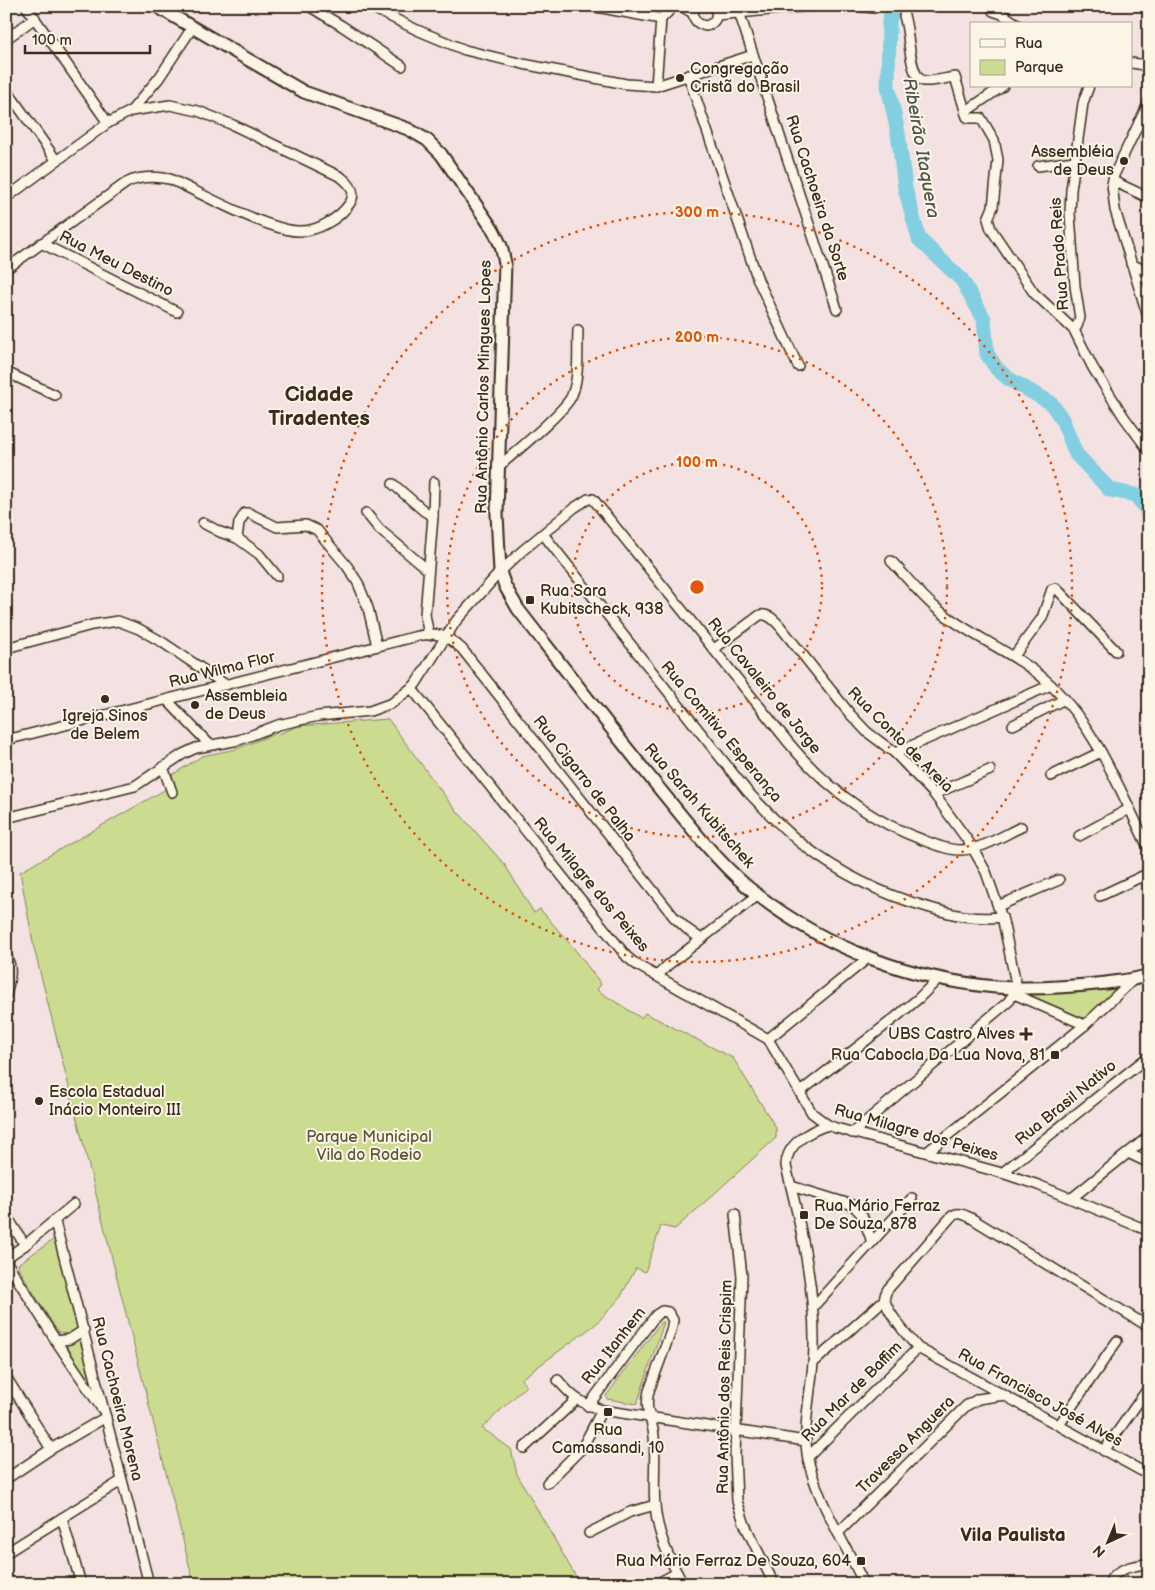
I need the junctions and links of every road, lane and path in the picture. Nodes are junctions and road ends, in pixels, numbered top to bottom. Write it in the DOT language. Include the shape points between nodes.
graph roads {
  1 [pos="26,6"];
  2 [pos="309,6"];
  3 [pos="369,6"];
  4 [pos="592,6"];
  5 [pos="674,6"];
  6 [pos="682,6"];
  7 [pos="813,6"];
  8 [pos="858,6"];
  9 [pos="158,7"];
  10 [pos="874,8"];
  11 [pos="695,9"];
  12 [pos="715,11"];
  13 [pos="994,11"];
  14 [pos="739,12"];
  15 [pos="904,16"];
  16 [pos="35,18"];
  17 [pos="661,19"];
  18 [pos="1014,22"];
  19 [pos="192,28"];
  20 [pos="6,39"];
  21 [pos="753,55"];
  22 [pos="1132,63"];
  23 [pos="402,66"];
  24 [pos="1149,68"];
  25 [pos="688,76"];
  26 [pos="656,86"];
  27 [pos="1000,88"];
  28 [pos="1088,88"];
  29 [pos="6,89"];
  30 [pos="1149,102"];
  31 [pos="131,111"];
  32 [pos="965,112"];
  33 [pos="1139,122"];
  34 [pos="108,123"];
  35 [pos="1149,127"];
  36 [pos="56,160"];
  37 [pos="1074,161"];
  38 [pos="1038,166"];
  39 [pos="1113,180"];
  40 [pos="7,197"];
  41 [pos="1149,198"];
  42 [pos="42,243"];
  43 [pos="1131,264"];
  44 [pos="6,270"];
  45 [pos="1149,272"];
  46 [pos="838,308"];
  47 [pos="177,312"];
  48 [pos="1149,320"];
  49 [pos="578,330"];
  50 [pos="1074,330"];
  51 [pos="798,366"];
  52 [pos="6,372"];
  53 [pos="55,396"];
  54 [pos="1149,451"];
  55 [pos="498,467"];
  56 [pos="434,482"];
  57 [pos="393,484"];
  58 [pos="366,513"];
  59 [pos="433,516"];
  60 [pos="203,523"];
  61 [pos="543,534"];
  62 [pos="237,538"];
  63 [pos="891,561"];
  64 [pos="428,570"];
  65 [pos="500,572"];
  66 [pos="277,576"];
  67 [pos="429,635"];
  68 [pos="446,636"];
  69 [pos="377,646"];
  70 [pos="6,648"];
  71 [pos="714,649"];
  72 [pos="1116,651"];
  73 [pos="1014,656"];
  74 [pos="226,685"];
  75 [pos="1051,685"];
  76 [pos="412,688"];
  77 [pos="1065,699"];
  78 [pos="167,700"];
  79 [pos="1013,725"];
  80 [pos="6,740"];
  81 [pos="210,745"];
  82 [pos="1101,752"];
  83 [pos="895,753"];
  84 [pos="163,767"];
  85 [pos="990,770"];
  86 [pos="1051,776"];
  87 [pos="172,792"];
  88 [pos="934,794"];
  89 [pos="1129,809"];
  90 [pos="6,818"];
  91 [pos="1021,826"];
  92 [pos="1079,836"];
  93 [pos="973,848"];
  94 [pos="1149,849"];
  95 [pos="1149,872"];
  96 [pos="1059,880"];
  97 [pos="758,895"];
  98 [pos="1100,896"];
  99 [pos="998,906"];
  100 [pos="1002,917"];
  101 [pos="701,939"];
  102 [pos="6,956"];
  103 [pos="868,958"];
  104 [pos="1149,975"];
  105 [pos="657,976"];
  106 [pos="938,979"];
  107 [pos="1134,979"];
  108 [pos="1016,992"];
  109 [pos="6,995"];
  110 [pos="1085,1024"];
  111 [pos="768,1039"];
  112 [pos="1149,1056"];
  113 [pos="800,1092"];
  114 [pos="828,1125"];
  115 [pos="852,1133"];
  116 [pos="1149,1136"];
  117 [pos="927,1152"];
  118 [pos="1128,1153"];
  119 [pos="1149,1163"];
  120 [pos="1002,1173"];
  121 [pos="791,1186"];
  122 [pos="912,1198"];
  123 [pos="1072,1198"];
  124 [pos="74,1204"];
  125 [pos="735,1214"];
  126 [pos="6,1215"];
  127 [pos="55,1222"];
  128 [pos="1149,1231"];
  129 [pos="872,1242"];
  130 [pos="25,1245"];
  131 [pos="6,1260"];
  132 [pos="884,1300"];
  133 [pos="813,1307"];
  134 [pos="1149,1327"];
  135 [pos="84,1330"];
  136 [pos="56,1341"];
  137 [pos="1118,1341"];
  138 [pos="918,1348"];
  139 [pos="813,1363"];
  140 [pos="6,1377"];
  141 [pos="558,1380"];
  142 [pos="1149,1387"];
  143 [pos="1004,1394"];
  144 [pos="576,1400"];
  145 [pos="588,1406"];
  146 [pos="602,1410"];
  147 [pos="106,1416"];
  148 [pos="648,1417"];
  149 [pos="1059,1425"];
  150 [pos="736,1431"];
  151 [pos="806,1441"];
  152 [pos="524,1448"];
  153 [pos="51,1449"];
  154 [pos="1104,1451"];
  155 [pos="808,1457"];
  156 [pos="1148,1474"];
  157 [pos="6,1479"];
  158 [pos="121,1481"];
  159 [pos="547,1483"];
  160 [pos="655,1505"];
  161 [pos="62,1518"];
  162 [pos="589,1533"];
  163 [pos="838,1533"];
  164 [pos="6,1553"];
  165 [pos="1149,1564"];
  166 [pos="677,1573"];
  167 [pos="81,1584"];
  168 [pos="149,1584"];
  169 [pos="656,1584"];
  170 [pos="683,1584"];
  171 [pos="774,1584"];
  172 [pos="864,1584"];
  173 [pos="1112,1584"];
  1 -- 16 [label="street"];
  2 -- 23 [label="street"];
  3 -- 26 [label="street" via="417,30 486,56 626,84"];
  4 -- 17 [label="street"];
  5 -- 17 [label="street"];
  6 -- 11 [label="street"];
  7 -- 14 [label="street"];
  8 -- 10 [label="street"];
  9 -- 19 [label="street, Rua Antônio Carlos Mingues Lopes"];
  11 -- 12 [label="street" via="696,22 706,26 715,20"];
  12 -- 14 [label="street"];
  13 -- 18 [label="street"];
  14 -- 21 [label="street, Rua Cachoeira da Sorte"];
  15 -- 32 [label="street" via="908,25 912,66 919,78 925,81 955,77"];
  16 -- 20 [label="street"];
  16 -- 34 [label="street"];
  17 -- 26 [label="street"];
  19 -- 31 [label="street" via="159,78"];
  19 -- 55 [label="street, Rua Antônio Carlos Mingues Lopes" via="304,92 408,129 441,154 471,197 498,239 505,263"];
  21 -- 25 [label="street"];
  21 -- 46 [label="street, Rua Cachoeira da Sorte"];
  22 -- 24 [label="street"];
  25 -- 26 [label="street"];
  25 -- 51 [label="street" via="758,280"];
  27 -- 32 [label="street"];
  28 -- 37 [label="street, Rua Prado Reis"];
  29 -- 36 [label="street"];
  30 -- 33 [label="street"];
  31 -- 34 [label="street"];
  31 -- 42 [label="street" via="170,105 224,121 342,177 352,189 351,202 324,225 309,231 296,231 249,217 170,179 144,177 126,183"];
  32 -- 50 [label="street" via="969,118 978,117 984,121 996,149 998,160 993,206 988,220 990,229 1034,293"];
  33 -- 35 [label="street"];
  33 -- 39 [label="street"];
  34 -- 36 [label="street"];
  36 -- 40 [label="street"];
  37 -- 38 [label="street"];
  37 -- 50 [label="street, Rua Prado Reis" via="1070,214 1080,318"];
  39 -- 41 [label="street"];
  39 -- 43 [label="street" via="1115,210"];
  42 -- 44 [label="street"];
  42 -- 47 [label="street, Rua Meu Destino"];
  43 -- 45 [label="street"];
  43 -- 48 [label="street"];
  49 -- 55 [label="street" via="576,382 572,396"];
  50 -- 54 [label="street" via="1093,368"];
  52 -- 53 [label="street"];
  55 -- 65 [label="street, Rua Antônio Carlos Mingues Lopes"];
  56 -- 59 [label="street"];
  57 -- 59 [label="street"];
  58 -- 64 [label="street" via="380,530"];
  59 -- 64 [label="street"];
  60 -- 62 [label="street"];
  61 -- 65 [label="street, Rua Cavaleiro de Jorge"];
  61 -- 71 [label="street, Rua Cavaleiro de Jorge" via="583,502 593,498"];
  61 -- 100 [label="street, Rua Comitiva Esperança" via="747,790 801,843 848,876 906,901 968,917"];
  62 -- 66 [label="street" via="259,554"];
  62 -- 69 [label="street" via="239,523 247,513 277,527 306,525 317,530 358,583"];
  63 -- 73 [label="street" via="935,607"];
  64 -- 67 [label="street" via="425,614"];
  65 -- 68 [label="street, Rua Cavaleiro de Jorge"];
  65 -- 97 [label="street, Rua Sarah Kubitschek" via="518,609 636,761 712,851"];
  67 -- 68 [label="street, Rua Wilma Flor"];
  67 -- 69 [label="street, Rua Wilma Flor"];
  68 -- 76 [label="street, Rua Cavaleiro de Jorge"];
  68 -- 101 [label="street, Rua Cigarro de Palha" via="462,649 674,917"];
  69 -- 74 [label="street, Rua Wilma Flor"];
  70 -- 74 [label="street" via="118,621 162,642"];
  71 -- 83 [label="street, Rua Conto de Areia" via="760,615 770,616 850,714"];
  71 -- 93 [label="street, Rua Cavaleiro de Jorge" via="800,757 836,791 885,824 918,838 958,850"];
  72 -- 73 [label="street" via="1056,588 1052,589 1042,618"];
  73 -- 75 [label="street"];
  74 -- 78 [label="street, Rua Wilma Flor"];
  75 -- 77 [label="street"];
  75 -- 83 [label="street"];
  76 -- 81 [label="street, Rua Cavaleiro de Jorge" via="392,703 370,711 300,720 239,740"];
  76 -- 105 [label="street, Rua Milagre dos Peixes" via="623,952 631,961"];
  77 -- 79 [label="street"];
  77 -- 82 [label="street"];
  78 -- 80 [label="street, Rua Wilma Flor"];
  78 -- 81 [label="street"];
  81 -- 84 [label="street, Rua Cavaleiro de Jorge" via="189,751"];
  82 -- 86 [label="street"];
  82 -- 89 [label="street"];
  83 -- 88 [label="street, Rua Conto de Areia"];
  84 -- 87 [label="street"];
  84 -- 90 [label="street, Rua Cavaleiro de Jorge" via="127,789"];
  85 -- 88 [label="street"];
  88 -- 93 [label="street, Rua Conto de Areia"];
  89 -- 92 [label="street"];
  89 -- 94 [label="street"];
  91 -- 93 [label="street"];
  93 -- 99 [label="street, Rua Conto de Areia"];
  95 -- 98 [label="street"];
  96 -- 99 [label="street"];
  97 -- 101 [label="street"];
  97 -- 103 [label="street, Rua Sarah Kubitschek" via="821,936"];
  99 -- 100 [label="street, Rua Conto de Areia"];
  100 -- 108 [label="street, Rua Conto de Areia"];
  101 -- 105 [label="street"];
  102 -- 109 [label="street" via="11,969"];
  103 -- 106 [label="street, Rua Sarah Kubitschek"];
  103 -- 111 [label="street"];
  104 -- 107 [label="street, Rua Sarah Kubitschek"];
  105 -- 111 [label="street, Rua Milagre dos Peixes"];
  106 -- 108 [label="street, Rua Sarah Kubitschek"];
  106 -- 113 [label="street" via="896,1017"];
  107 -- 108 [label="street, Rua Sarah Kubitschek"];
  107 -- 110 [label="street"];
  108 -- 110 [label="street"];
  108 -- 115 [label="street"];
  110 -- 117 [label="street"];
  111 -- 113 [label="street, Rua Milagre dos Peixes"];
  112 -- 120 [label="street, Rua Brasil Nativo"];
  113 -- 114 [label="street, Rua Milagre dos Peixes" via="812,1113"];
  114 -- 115 [label="street, Rua Milagre dos Peixes"];
  114 -- 121 [label="street" via="801,1139 790,1149 786,1166"];
  115 -- 117 [label="street, Rua Milagre dos Peixes"];
  116 -- 118 [label="street"];
  117 -- 120 [label="street, Rua Milagre dos Peixes"];
  118 -- 119 [label="street"];
  118 -- 123 [label="street"];
  120 -- 123 [label="street, Rua Milagre dos Peixes"];
  121 -- 129 [label="street" via="853,1205 862,1215"];
  121 -- 133 [label="street"];
  122 -- 129 [label="street"];
  123 -- 128 [label="street, Rua Milagre dos Peixes"];
  124 -- 127 [label="street"];
  125 -- 150 [label="street, Rua Antônio dos Reis Crispim" via="742,1276"];
  126 -- 130 [label="street"];
  127 -- 130 [label="street"];
  127 -- 135 [label="street, Rua Cachoeira Morena"];
  129 -- 133 [label="street"];
  130 -- 131 [label="street"];
  131 -- 136 [label="street"];
  132 -- 134 [label="street" via="888,1289 950,1218 961,1214"];
  132 -- 138 [label="street"];
  132 -- 139 [label="street"];
  133 -- 139 [label="street"];
  135 -- 136 [label="street" via="70,1339"];
  135 -- 147 [label="street, Rua Cachoeira Morena"];
  136 -- 147 [label="street"];
  137 -- 149 [label="street"];
  138 -- 143 [label="street, Rua Francisco José Alves"];
  138 -- 155 [label="street, Rua Mar de Baffim"];
  139 -- 151 [label="street"];
  140 -- 153 [label="street"];
  141 -- 144 [label="street"];
  142 -- 154 [label="street"];
  143 -- 149 [label="street, Rua Francisco José Alves"];
  143 -- 163 [label="street, Travessa Anguera" via="978,1398 966,1406"];
  144 -- 145 [label="street"];
  144 -- 152 [label="street"];
  145 -- 146 [label="street"];
  145 -- 148 [label="street, Rua Itanhem" via="656,1315 668,1312 673,1320 672,1331 646,1401"];
  146 -- 148 [label="street"];
  146 -- 159 [label="street, Rua Itanhem" via="582,1448"];
  147 -- 153 [label="street"];
  147 -- 158 [label="street, Rua Cachoeira Morena"];
  148 -- 150 [label="street"];
  148 -- 160 [label="street" via="654,1437"];
  149 -- 154 [label="street, Rua Francisco José Alves"];
  150 -- 151 [label="street"];
  150 -- 171 [label="street, Rua Antônio dos Reis Crispim" via="737,1501"];
  151 -- 155 [label="street"];
  153 -- 157 [label="street"];
  154 -- 156 [label="street, Rua Francisco José Alves"];
  155 -- 163 [label="street" via="820,1498"];
  158 -- 161 [label="street"];
  158 -- 168 [label="street, Rua Cachoeira Morena"];
  160 -- 162 [label="street" via="630,1512"];
  160 -- 166 [label="street" via="660,1534"];
  161 -- 164 [label="street"];
  161 -- 167 [label="street"];
  163 -- 172 [label="street"];
  165 -- 173 [label="street" via="1116,1573 1111,1578"];
  166 -- 169 [label="street"];
  166 -- 170 [label="street"];
}
